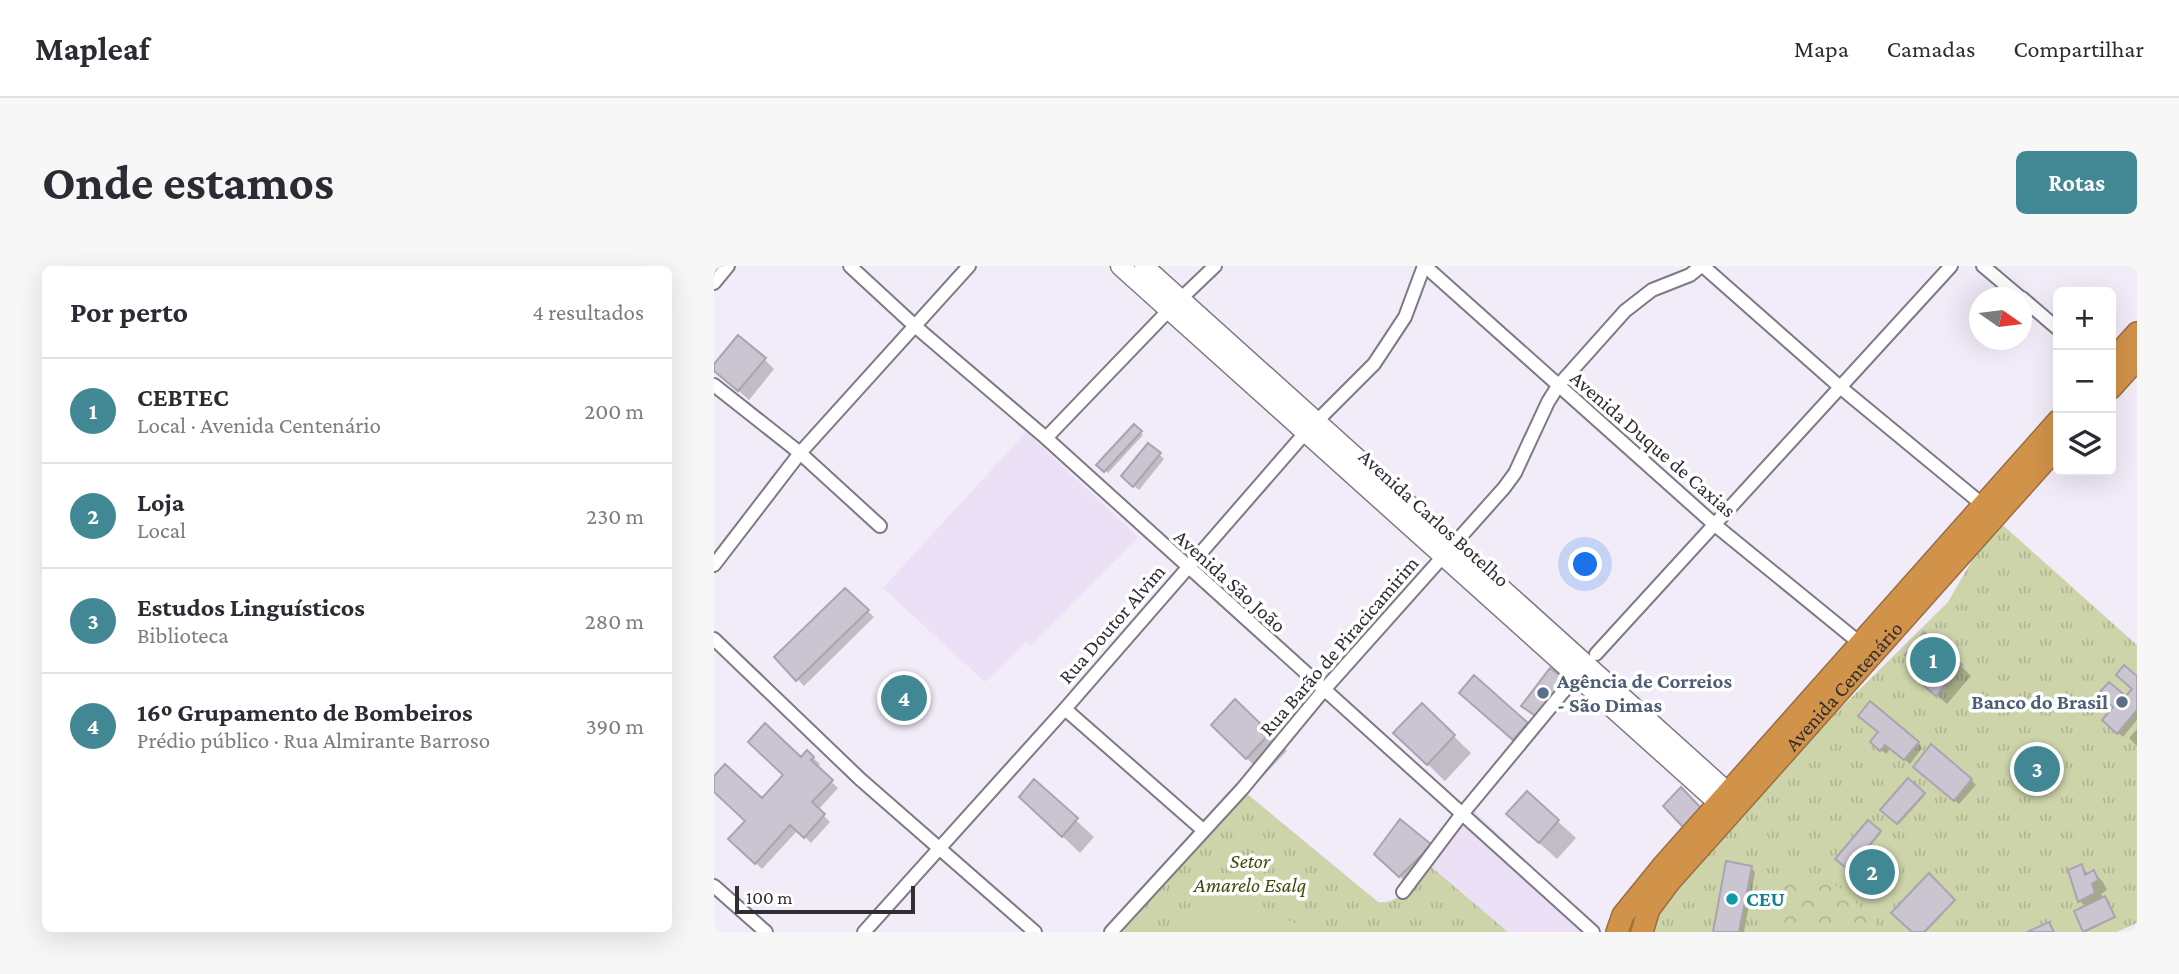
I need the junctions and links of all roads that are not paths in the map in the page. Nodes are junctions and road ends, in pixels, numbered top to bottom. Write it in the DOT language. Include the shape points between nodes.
graph roads {
  1 [pos="728,266"];
  2 [pos="850,266"];
  3 [pos="970,266"];
  4 [pos="1120,266"];
  5 [pos="1144,266"];
  6 [pos="1215,266"];
  7 [pos="1425,266"];
  8 [pos="1702,266"];
  9 [pos="1951,266"];
  10 [pos="1983,266"];
  11 [pos="714,284"];
  12 [pos="2008,287"];
  13 [pos="1175,304"];
  14 [pos="2032,307"];
  15 [pos="2053,325"];
  16 [pos="916,327"];
  17 [pos="2137,333"];
  18 [pos="2137,359"];
  19 [pos="2116,371"];
  20 [pos="2116,374"];
  21 [pos="714,385"];
  22 [pos="1558,386"];
  23 [pos="1840,387"];
  24 [pos="1311,427"];
  25 [pos="2053,427"];
  26 [pos="1046,438"];
  27 [pos="2053,451"];
  28 [pos="800,453"];
  29 [pos="1983,505"];
  30 [pos="880,526"];
  31 [pos="1715,526"];
  32 [pos="1448,550"];
  33 [pos="714,565"];
  34 [pos="1186,567"];
  35 [pos="714,639"];
  36 [pos="1861,644"];
  37 [pos="1597,654"];
  38 [pos="1567,686"];
  39 [pos="1323,691"];
  40 [pos="1065,709"];
  41 [pos="1729,799"];
  42 [pos="1462,814"];
  43 [pos="1203,830"];
  44 [pos="939,850"];
  45 [pos="714,886"];
  46 [pos="1404,892"];
  47 [pos="1618,927"];
  48 [pos="1589,928"];
  49 [pos="766,932"];
  50 [pos="864,932"];
  51 [pos="1035,932"];
  52 [pos="1111,932"];
  53 [pos="1642,932"];
  1 -- 11 [label="street"];
  2 -- 16 [label="street, Avenida São João"];
  3 -- 16 [label="street"];
  4 -- 13 [label="main road, Avenida Carlos Botelho"];
  5 -- 13 [label="main road, Avenida Carlos Botelho"];
  6 -- 13 [label="street"];
  7 -- 22 [label="street, Avenida Duque de Caxias"];
  7 -- 24 [label="street, Rua Doutor Alvim" via="1405,317 1374,364"];
  8 -- 22 [label="street, Rua Barão de Piracicamirim" via="1652,290 1625,311"];
  8 -- 23 [label="street"];
  9 -- 23 [label="street"];
  10 -- 12 [label="street"];
  13 -- 24 [label="main road, Avenida Carlos Botelho"];
  13 -- 26 [label="street"];
  14 -- 15 [label="street"];
  16 -- 26 [label="street, Avenida São João"];
  16 -- 28 [label="street"];
  17 -- 19 [label="highway"];
  18 -- 20 [label="highway"];
  21 -- 28 [label="street"];
  22 -- 31 [label="street, Avenida Duque de Caxias"];
  22 -- 32 [label="street, Rua Barão de Piracicamirim" via="1515,473"];
  23 -- 29 [label="street"];
  23 -- 31 [label="street"];
  24 -- 32 [label="main road, Avenida Carlos Botelho"];
  24 -- 34 [label="street, Rua Doutor Alvim"];
  25 -- 29 [label="highway, Avenida Centenário"];
  26 -- 34 [label="street, Avenida São João"];
  27 -- 41 [label="highway, Avenida Centenário"];
  28 -- 30 [label="street"];
  28 -- 33 [label="street"];
  29 -- 36 [label="highway, Avenida Centenário"];
  31 -- 36 [label="street, Avenida Duque de Caxias"];
  31 -- 37 [label="street"];
  32 -- 39 [label="street, Rua Barão de Piracicamirim"];
  32 -- 41 [label="main road, Avenida Carlos Botelho"];
  34 -- 39 [label="street, Avenida São João"];
  34 -- 40 [label="street, Rua Doutor Alvim"];
  35 -- 44 [label="street"];
  36 -- 41 [label="highway, Avenida Centenário"];
  38 -- 42 [label="street"];
  39 -- 42 [label="street, Avenida São João"];
  39 -- 43 [label="street, Rua Barão de Piracicamirim"];
  40 -- 43 [label="street"];
  40 -- 44 [label="street, Rua Doutor Alvim"];
  41 -- 47 [label="highway" via="1635,899"];
  41 -- 53 [label="highway, Avenida Centenário" via="1649,909"];
  42 -- 46 [label="street"];
  42 -- 48 [label="street, Avenida São João"];
  43 -- 52 [label="street, Rua Barão de Piracicamirim"];
  44 -- 50 [label="street, Rua Doutor Alvim"];
  44 -- 51 [label="street"];
  45 -- 49 [label="street"];
  47 -- 48 [label="street, Avenida São João"];
}
